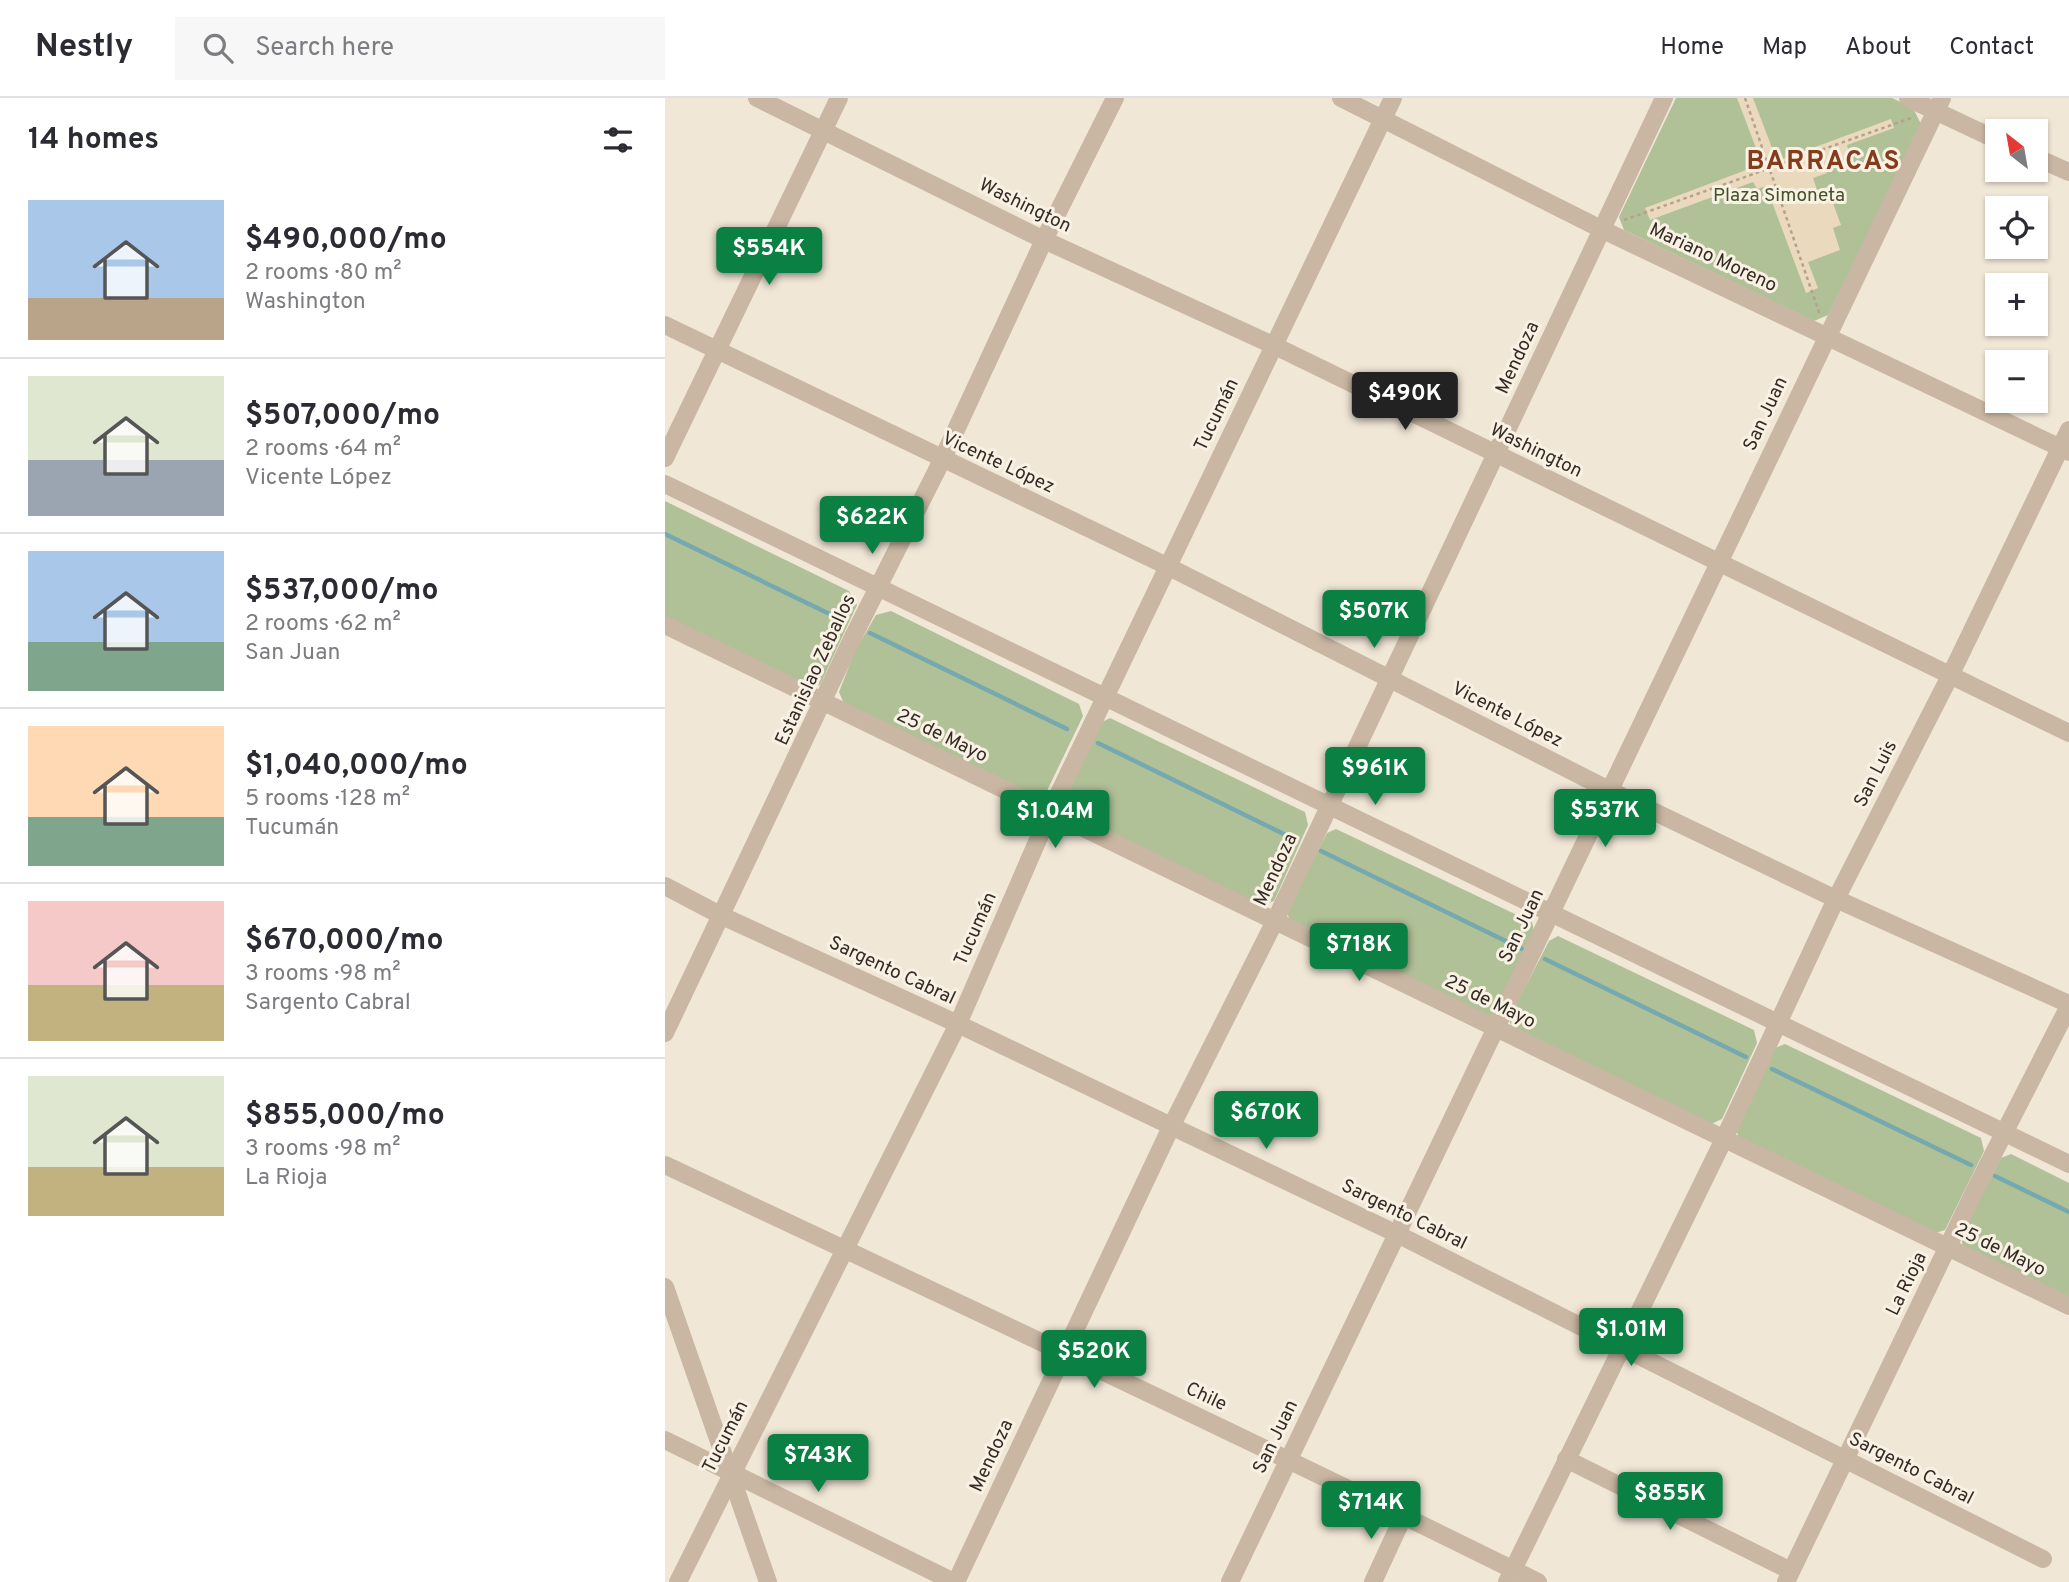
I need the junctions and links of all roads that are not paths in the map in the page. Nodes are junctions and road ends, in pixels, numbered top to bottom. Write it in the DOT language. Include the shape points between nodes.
graph roads {
  1 [pos="757,98"];
  2 [pos="839,98"];
  3 [pos="1115,98"];
  4 [pos="1341,98"];
  5 [pos="1393,98"];
  6 [pos="1664,98"];
  7 [pos="1908,98"];
  8 [pos="1939,105"];
  9 [pos="1383,118"];
  10 [pos="824,129"];
  11 [pos="1985,132"];
  12 [pos="2048,163"];
  13 [pos="2069,172"];
  14 [pos="1601,229"];
  15 [pos="1044,240"];
  16 [pos="665,326"];
  17 [pos="1826,335"];
  18 [pos="1273,345"];
  19 [pos="717,350"];
  20 [pos="2069,430"];
  21 [pos="2065,450"];
  22 [pos="1495,455"];
  23 [pos="665,458"];
  24 [pos="942,460"];
  25 [pos="665,484"];
  26 [pos="1720,564"];
  27 [pos="1167,566"];
  28 [pos="878,587"];
  29 [pos="665,625"];
  30 [pos="1950,676"];
  31 [pos="1388,678"];
  32 [pos="1106,698"];
  33 [pos="824,702"];
  34 [pos="2069,733"];
  35 [pos="1611,791"];
  36 [pos="1329,806"];
  37 [pos="1050,812"];
  38 [pos="665,886"];
  39 [pos="1836,899"];
  40 [pos="1551,914"];
  41 [pos="722,916"];
  42 [pos="1275,921"];
  43 [pos="2069,1005"];
  44 [pos="1777,1023"];
  45 [pos="958,1024"];
  46 [pos="1496,1028"];
  47 [pos="665,1033"];
  48 [pos="1171,1127"];
  49 [pos="2005,1133"];
  50 [pos="1724,1139"];
  51 [pos="2069,1164"];
  52 [pos="665,1165"];
  53 [pos="1397,1234"];
  54 [pos="1948,1248"];
  55 [pos="845,1249"];
  56 [pos="665,1287"];
  57 [pos="2069,1307"];
  58 [pos="1620,1346"];
  59 [pos="1063,1355"];
  60 [pos="665,1440"];
  61 [pos="1288,1458"];
  62 [pos="1566,1459"];
  63 [pos="1844,1459"];
  64 [pos="731,1473"];
  65 [pos="1404,1516"];
  66 [pos="2043,1559"];
  67 [pos="1510,1576"];
  68 [pos="1788,1576"];
  69 [pos="678,1582"];
  70 [pos="768,1582"];
  71 [pos="955,1582"];
  72 [pos="1230,1582"];
  73 [pos="1373,1582"];
  74 [pos="1538,1582"];
  1 -- 10 [label="street, Washington"];
  2 -- 10 [label="street"];
  3 -- 15 [label="street, Estanislao Zeballos"];
  4 -- 9 [label="street, Mariano Moreno"];
  5 -- 9 [label="street, Tucumán"];
  6 -- 14 [label="street, Mendoza"];
  7 -- 8 [label="street"];
  8 -- 11 [label="street"];
  8 -- 17 [label="street, San Juan"];
  9 -- 14 [label="street, Mariano Moreno"];
  9 -- 18 [label="street, Tucumán"];
  10 -- 15 [label="street, Washington"];
  10 -- 19 [label="street"];
  12 -- 13 [label="street"];
  14 -- 17 [label="street, Mariano Moreno"];
  14 -- 22 [label="street, Mendoza"];
  15 -- 18 [label="street, Washington"];
  15 -- 24 [label="street, Estanislao Zeballos"];
  16 -- 19 [label="street, Vicente López"];
  17 -- 21 [label="street, Mariano Moreno"];
  17 -- 26 [label="street, San Juan"];
  18 -- 22 [label="street, Washington"];
  18 -- 27 [label="street, Tucumán"];
  19 -- 23 [label="street"];
  19 -- 24 [label="street, Vicente López"];
  20 -- 21 [label="street, San Luis"];
  21 -- 30 [label="street, San Luis"];
  22 -- 26 [label="street, Washington"];
  22 -- 31 [label="street, Mendoza"];
  24 -- 27 [label="street, Vicente López"];
  24 -- 28 [label="street, Estanislao Zeballos"];
  25 -- 28 [label="street"];
  26 -- 30 [label="street, Washington"];
  26 -- 35 [label="street, San Juan"];
  27 -- 31 [label="street, Vicente López"];
  27 -- 32 [label="street, Tucumán"];
  28 -- 32 [label="street"];
  28 -- 33 [label="street, Estanislao Zeballos"];
  29 -- 33 [label="street, 25 de Mayo"];
  30 -- 34 [label="street, Washington"];
  30 -- 39 [label="street, San Luis"];
  31 -- 35 [label="street, Vicente López"];
  31 -- 36 [label="street, Mendoza"];
  32 -- 36 [label="street"];
  32 -- 37 [label="street, Tucumán"];
  33 -- 37 [label="street, 25 de Mayo"];
  33 -- 41 [label="street, Estanislao Zeballos"];
  35 -- 39 [label="street, Vicente López"];
  35 -- 40 [label="street, San Juan"];
  36 -- 40 [label="street"];
  36 -- 42 [label="street, Mendoza"];
  37 -- 42 [label="street, 25 de Mayo"];
  37 -- 45 [label="street, Tucumán"];
  38 -- 41 [label="street, Sargento Cabral"];
  39 -- 43 [label="street, Vicente López"];
  39 -- 44 [label="street, San Luis"];
  40 -- 44 [label="street"];
  40 -- 46 [label="street, San Juan"];
  41 -- 45 [label="street, Sargento Cabral"];
  41 -- 47 [label="street, Estanislao Zeballos"];
  42 -- 46 [label="street, 25 de Mayo"];
  42 -- 48 [label="street, Mendoza"];
  43 -- 49 [label="street, La Rioja"];
  44 -- 49 [label="street"];
  44 -- 50 [label="street, San Luis"];
  45 -- 48 [label="street, Sargento Cabral"];
  45 -- 55 [label="street, Tucumán"];
  46 -- 50 [label="street, 25 de Mayo"];
  46 -- 53 [label="street, San Juan"];
  48 -- 53 [label="street, Sargento Cabral"];
  48 -- 59 [label="street, Mendoza"];
  49 -- 51 [label="street"];
  49 -- 54 [label="street, La Rioja"];
  50 -- 54 [label="street, 25 de Mayo"];
  50 -- 58 [label="street, San Luis"];
  52 -- 55 [label="street, Chile"];
  53 -- 58 [label="street, Sargento Cabral"];
  53 -- 61 [label="street, San Juan"];
  54 -- 57 [label="street, 25 de Mayo"];
  54 -- 63 [label="street, La Rioja"];
  55 -- 59 [label="street, Chile"];
  55 -- 64 [label="street, Tucumán"];
  56 -- 64 [label="street"];
  58 -- 62 [label="street, San Luis"];
  58 -- 63 [label="street, Sargento Cabral"];
  59 -- 61 [label="street, Chile"];
  59 -- 71 [label="street, Mendoza"];
  60 -- 64 [label="street"];
  61 -- 65 [label="street, Chile"];
  61 -- 72 [label="street, San Juan"];
  62 -- 67 [label="street, San Luis"];
  62 -- 68 [label="street"];
  63 -- 66 [label="street, Sargento Cabral"];
  63 -- 68 [label="street, La Rioja"];
  64 -- 69 [label="street, Tucumán"];
  64 -- 70 [label="street"];
  64 -- 71 [label="street"];
  65 -- 67 [label="street, Chile"];
  65 -- 73 [label="street"];
  67 -- 74 [label="street, Chile"];
}
